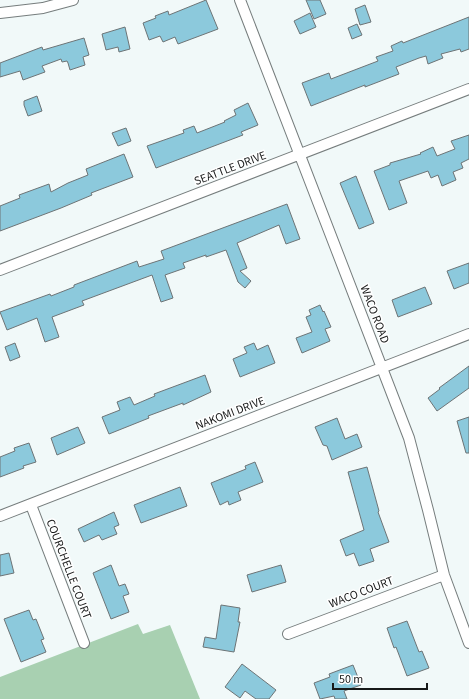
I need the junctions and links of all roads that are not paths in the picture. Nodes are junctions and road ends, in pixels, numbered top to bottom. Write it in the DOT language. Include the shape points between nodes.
graph roads {
  1 [pos="73,0"];
  2 [pos="240,0"];
  3 [pos="0,14"];
  4 [pos="469,90"];
  5 [pos="300,155"];
  6 [pos="0,270"];
  7 [pos="469,334"];
  8 [pos="382,368"];
  9 [pos="31,505"];
  10 [pos="0,516"];
  11 [pos="444,575"];
  12 [pos="288,634"];
  13 [pos="84,643"];
  14 [pos="469,643"];
  1 -- 3 [label="street" via="43,8"];
  2 -- 5 [label="street, WACO ROAD"];
  4 -- 5 [label="street, SEATTLE DRIVE"];
  5 -- 6 [label="street, SEATTLE DRIVE"];
  5 -- 8 [label="street, WACO ROAD"];
  7 -- 8 [label="street, NAKOMI DRIVE"];
  8 -- 9 [label="street, NAKOMI DRIVE"];
  8 -- 11 [label="street, WACO ROAD" via="409,438"];
  9 -- 10 [label="street, NAKOMI DRIVE"];
  9 -- 13 [label="street, COURCHELLE COURT"];
  11 -- 12 [label="street, WACO COURT"];
  11 -- 14 [label="street, WACO ROAD"];
}
